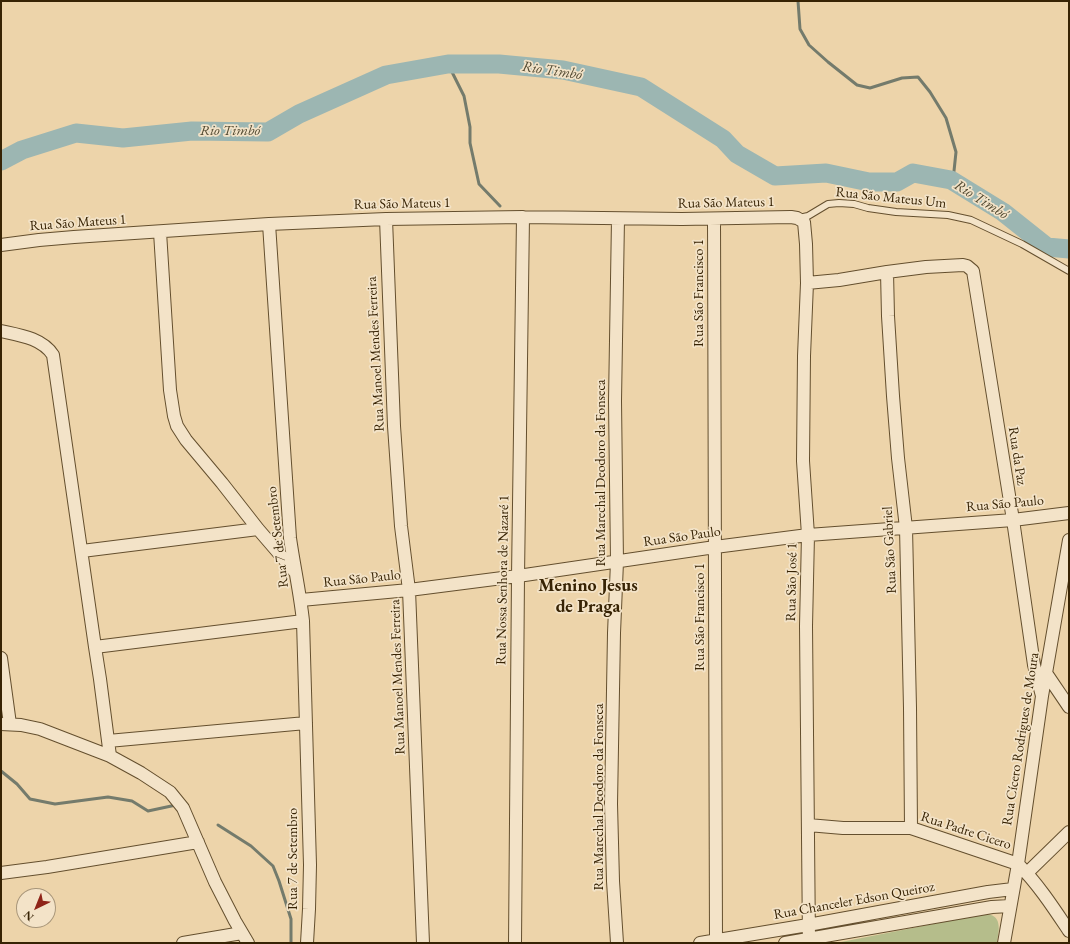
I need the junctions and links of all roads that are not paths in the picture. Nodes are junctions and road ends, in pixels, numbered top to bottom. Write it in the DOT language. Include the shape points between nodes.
graph roads {
  1 [pos="523,217"];
  2 [pos="386,219"];
  3 [pos="618,219"];
  4 [pos="714,219"];
  5 [pos="801,220"];
  6 [pos="269,224"];
  7 [pos="160,232"];
  8 [pos="1,245"];
  9 [pos="1069,271"];
  10 [pos="887,272"];
  11 [pos="807,283"];
  12 [pos="1,331"];
  13 [pos="1069,513"];
  14 [pos="1013,520"];
  15 [pos="258,528"];
  16 [pos="906,528"];
  17 [pos="808,535"];
  18 [pos="1069,540"];
  19 [pos="715,548"];
  20 [pos="82,551"];
  21 [pos="617,562"];
  22 [pos="294,572"];
  23 [pos="518,576"];
  24 [pos="409,590"];
  25 [pos="301,600"];
  26 [pos="303,621"];
  27 [pos="95,647"];
  28 [pos="1,658"];
  29 [pos="1046,673"];
  30 [pos="1042,696"];
  31 [pos="1069,707"];
  32 [pos="306,723"];
  33 [pos="6,724"];
  34 [pos="108,741"];
  35 [pos="110,756"];
  36 [pos="808,825"];
  37 [pos="911,828"];
  38 [pos="1069,832"];
  39 [pos="198,842"];
  40 [pos="1018,864"];
  41 [pos="1,873"];
  42 [pos="1027,873"];
  43 [pos="1013,889"];
  44 [pos="1010,906"];
  45 [pos="808,925"];
  46 [pos="1069,931"];
  47 [pos="245,938"];
  48 [pos="809,941"];
  49 [pos="716,942"];
  50 [pos="184,943"];
  51 [pos="307,943"];
  52 [pos="423,943"];
  53 [pos="515,943"];
  54 [pos="617,943"];
  55 [pos="700,943"];
  56 [pos="785,943"];
  57 [pos="1004,943"];
  1 -- 2 [label="street, Rua São Mateus 1"];
  1 -- 3 [label="street, Rua São Mateus 1"];
  1 -- 23 [label="street, Rua Nossa Senhora de Nazaré 1"];
  2 -- 6 [label="street, Rua São Mateus 1"];
  2 -- 24 [label="street, Rua Manoel Mendes Ferreira" via="394,426 401,526"];
  3 -- 4 [label="street, Rua São Mateus 1"];
  3 -- 21 [label="street, Rua Marechal Deodoro da Fonseca" via="615,394"];
  4 -- 5 [label="street, Rua São Mateus 1" via="791,217"];
  4 -- 19 [label="street, Rua São Francisco 1"];
  5 -- 9 [label="lane, Rua São Mateus Um" via="828,204 839,203 896,212 948,215 971,220 1022,244"];
  5 -- 11 [label="street, Rua São José 1"];
  6 -- 7 [label="street, Rua São Mateus 1"];
  6 -- 22 [label="street, Rua 7 de Setembro"];
  7 -- 8 [label="street, Rua São Mateus 1"];
  7 -- 15 [label="street" via="170,390 177,426"];
  10 -- 11 [label="street"];
  10 -- 14 [label="street, Rua da Paz" via="958,264 967,266 972,271"];
  10 -- 16 [label="street, Rua São Gabriel" via="893,396"];
  11 -- 17 [label="street, Rua São José 1" via="803,461"];
  12 -- 20 [label="street" via="36,341 46,346 53,355"];
  13 -- 14 [label="street, Rua São Paulo"];
  14 -- 16 [label="street, Rua São Paulo"];
  14 -- 30 [label="street, Rua da Paz" via="1034,665"];
  15 -- 20 [label="street"];
  15 -- 22 [label="street"];
  16 -- 17 [label="street, Rua São Paulo"];
  16 -- 37 [label="street, Rua São Gabriel"];
  17 -- 19 [label="street, Rua São Paulo"];
  17 -- 36 [label="street, Rua São José 1"];
  18 -- 29 [label="street, Rua Cícero Rodrigues de Moura"];
  19 -- 21 [label="street, Rua São Paulo"];
  19 -- 49 [label="street, Rua São Francisco 1"];
  20 -- 27 [label="street"];
  21 -- 23 [label="street, Rua São Paulo"];
  21 -- 54 [label="street, Rua Marechal Deodoro da Fonseca" via="611,804"];
  22 -- 25 [label="street, Rua 7 de Setembro"];
  23 -- 24 [label="street, Rua São Paulo"];
  23 -- 53 [label="street, Rua Nossa Senhora de Nazaré 1"];
  24 -- 25 [label="street, Rua São Paulo"];
  24 -- 52 [label="street, Rua Manoel Mendes Ferreira"];
  25 -- 26 [label="street, Rua 7 de Setembro"];
  26 -- 27 [label="street"];
  26 -- 32 [label="street, Rua 7 de Setembro"];
  27 -- 34 [label="street"];
  28 -- 33 [label="street"];
  29 -- 30 [label="street, Rua Cícero Rodrigues de Moura"];
  29 -- 31 [label="street"];
  30 -- 40 [label="street, Rua Cícero Rodrigues de Moura"];
  32 -- 34 [label="street"];
  32 -- 51 [label="street, Rua 7 de Setembro" via="310,865"];
  33 -- 35 [label="street" via="40,729"];
  34 -- 35 [label="street"];
  35 -- 39 [label="street" via="170,792 182,808"];
  36 -- 37 [label="street, Rua Padre Cicero"];
  36 -- 45 [label="street, Rua São José 1"];
  37 -- 40 [label="street, Rua Padre Cicero"];
  38 -- 42 [label="street"];
  39 -- 41 [label="street"];
  39 -- 47 [label="street" via="215,882"];
  40 -- 42 [label="street"];
  40 -- 43 [label="street, Rua Cícero Rodrigues de Moura"];
  42 -- 46 [label="street" via="1044,893"];
  43 -- 44 [label="street, Rua Cícero Rodrigues de Moura"];
  43 -- 45 [label="street, Rua Chanceler Edson Queiroz"];
  44 -- 48 [label="street, Rua Chanceler Edson Queiroz" via="992,907"];
  44 -- 57 [label="street, Rua Cícero Rodrigues de Moura"];
  45 -- 48 [label="street, Rua São José 1"];
  45 -- 49 [label="street, Rua Chanceler Edson Queiroz"];
  47 -- 50 [label="street"];
  48 -- 56 [label="street, Rua Chanceler Edson Queiroz"];
  49 -- 55 [label="street, Rua Chanceler Edson Queiroz"];
}
